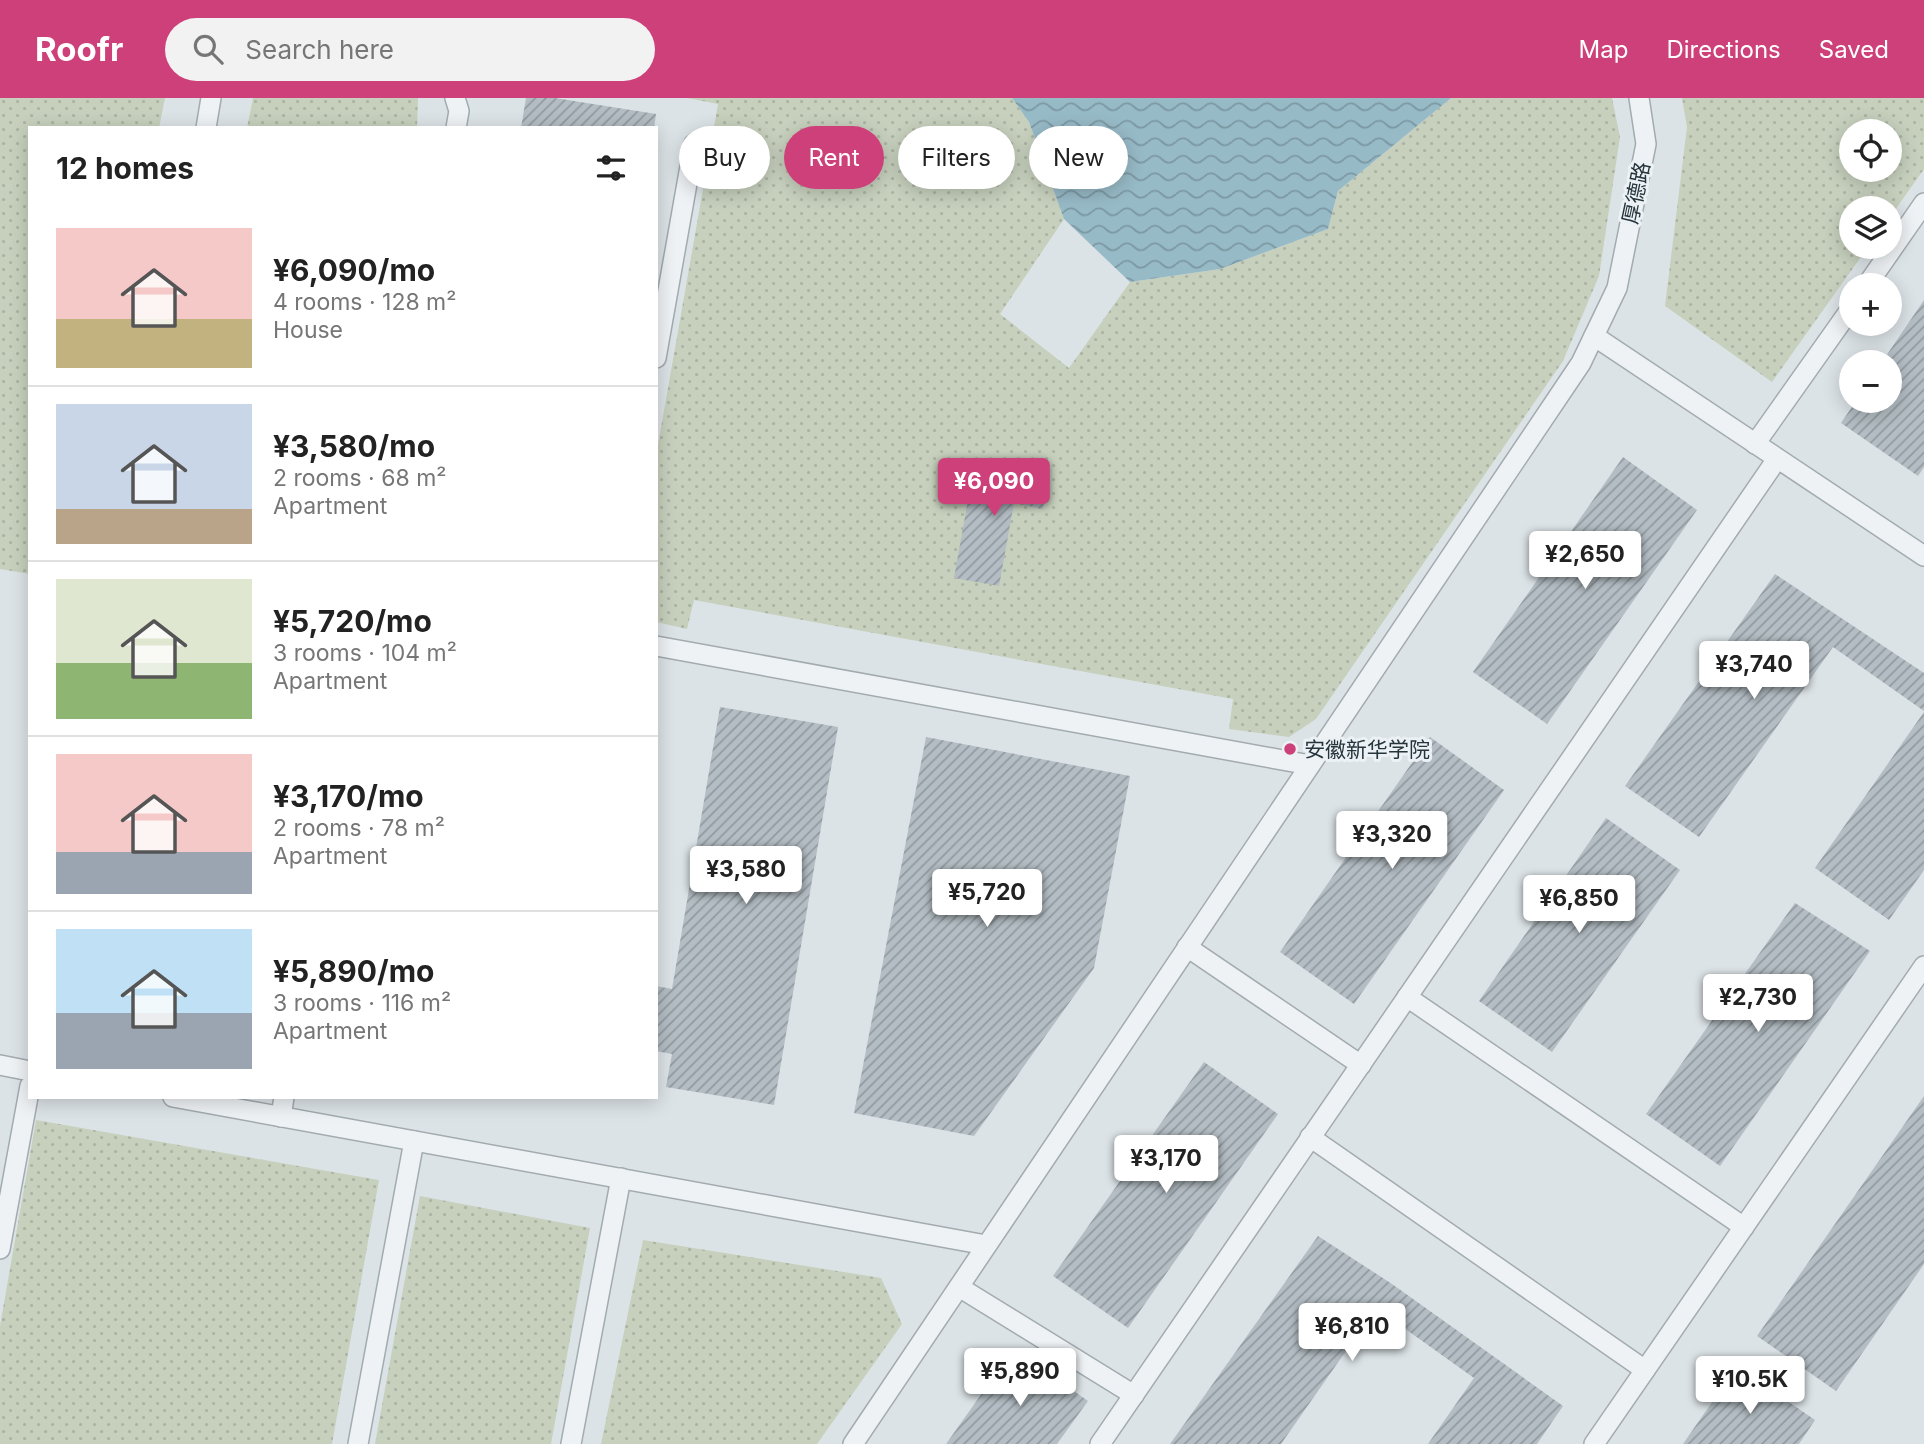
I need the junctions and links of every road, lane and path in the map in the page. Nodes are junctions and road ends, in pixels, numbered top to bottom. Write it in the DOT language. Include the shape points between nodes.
graph roads {
  1 [pos="211,98"];
  2 [pos="455,98"];
  3 [pos="1639,98"];
  4 [pos="206,126"];
  5 [pos="456,126"];
  6 [pos="686,189"];
  7 [pos="1924,204"];
  8 [pos="1875,273"];
  9 [pos="1839,325"];
  10 [pos="1594,336"];
  11 [pos="658,347"];
  12 [pos="1755,444"];
  13 [pos="1777,459"];
  14 [pos="1924,556"];
  15 [pos="658,646"];
  16 [pos="1310,765"];
  17 [pos="1187,947"];
  18 [pos="1924,966"];
  19 [pos="1407,998"];
  20 [pos="0,1065"];
  21 [pos="1361,1065"];
  22 [pos="28,1071"];
  23 [pos="28,1097"];
  24 [pos="184,1099"];
  25 [pos="284,1099"];
  26 [pos="281,1117"];
  27 [pos="1310,1137"];
  28 [pos="414,1141"];
  29 [pos="621,1178"];
  30 [pos="1744,1227"];
  31 [pos="986,1245"];
  32 [pos="0,1249"];
  33 [pos="959,1287"];
  34 [pos="1645,1370"];
  35 [pos="1133,1395"];
  36 [pos="358,1444"];
  37 [pos="570,1444"];
  38 [pos="853,1444"];
  39 [pos="1100,1444"];
  40 [pos="1594,1444"];
  1 -- 4 [label="lane"];
  2 -- 5 [label="lane"];
  3 -- 10 [label="lane, 厚德路" via="1646,144 1617,288"];
  6 -- 11 [label="lane"];
  7 -- 8 [label="lane"];
  9 -- 12 [label="lane"];
  10 -- 12 [label="lane"];
  10 -- 16 [label="lane, 厚德路" via="1581,363"];
  12 -- 13 [label="lane"];
  13 -- 14 [label="lane"];
  13 -- 19 [label="lane"];
  15 -- 16 [label="lane"];
  16 -- 17 [label="lane, 厚德路"];
  17 -- 21 [label="lane"];
  17 -- 31 [label="lane, 厚德路"];
  18 -- 30 [label="lane"];
  19 -- 21 [label="lane"];
  19 -- 30 [label="lane"];
  20 -- 22 [label="lane"];
  21 -- 27 [label="lane"];
  23 -- 32 [label="lane"];
  24 -- 26 [label="lane"];
  25 -- 26 [label="lane"];
  26 -- 28 [label="lane"];
  27 -- 34 [label="lane"];
  27 -- 35 [label="lane"];
  28 -- 29 [label="lane"];
  28 -- 36 [label="lane"];
  29 -- 31 [label="lane"];
  29 -- 37 [label="lane"];
  30 -- 34 [label="lane"];
  31 -- 33 [label="lane, 厚德路"];
  33 -- 35 [label="lane"];
  33 -- 38 [label="lane, 厚德路"];
  34 -- 40 [label="lane"];
  35 -- 39 [label="lane"];
}
